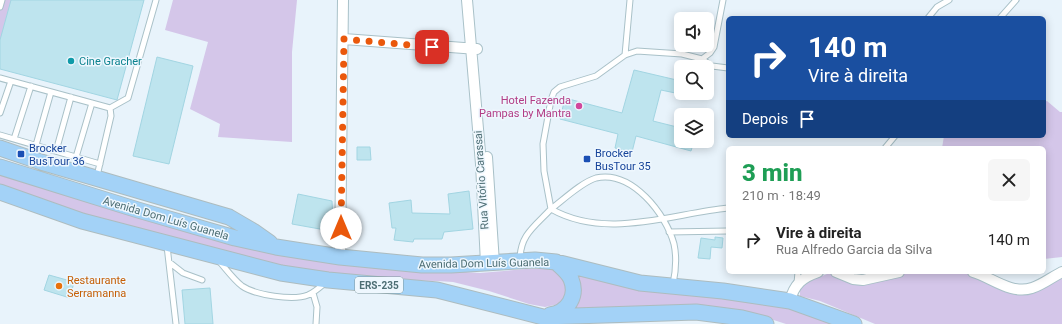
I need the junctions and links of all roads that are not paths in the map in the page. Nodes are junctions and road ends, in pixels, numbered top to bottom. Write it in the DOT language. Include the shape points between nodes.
graph roads {
  1 [pos="2,0"];
  2 [pos="156,0"];
  3 [pos="343,0"];
  4 [pos="467,0"];
  5 [pos="473,0"];
  6 [pos="630,0"];
  7 [pos="723,0"];
  8 [pos="948,0"];
  9 [pos="1016,0"];
  10 [pos="0,7"];
  11 [pos="930,16"];
  12 [pos="1002,16"];
  13 [pos="344,39"];
  14 [pos="474,50"];
  15 [pos="625,55"];
  16 [pos="702,59"];
  17 [pos="726,68"];
  18 [pos="0,78"];
  19 [pos="11,81"];
  20 [pos="31,86"];
  21 [pos="51,92"];
  22 [pos="71,97"];
  23 [pos="92,103"];
  24 [pos="110,108"];
  25 [pos="0,113"];
  26 [pos="0,135"];
  27 [pos="893,138"];
  28 [pos="14,139"];
  29 [pos="36,145"];
  30 [pos="887,146"];
  31 [pos="0,148"];
  32 [pos="56,151"];
  33 [pos="76,157"];
  34 [pos="0,167"];
  35 [pos="99,171"];
  36 [pos="0,192"];
  37 [pos="116,204"];
  38 [pos="726,208"];
  39 [pos="551,209"];
  40 [pos="662,218"];
  41 [pos="726,231"];
  42 [pos="669,232"];
  43 [pos="166,243"];
  44 [pos="276,247"];
  45 [pos="214,256"];
  46 [pos="340,257"];
  47 [pos="520,261"];
  48 [pos="169,262"];
  49 [pos="556,262"];
  50 [pos="490,263"];
  51 [pos="1062,272"];
  52 [pos="798,274"];
  53 [pos="813,274"];
  54 [pos="841,274"];
  55 [pos="890,274"];
  56 [pos="980,274"];
  57 [pos="202,280"];
  58 [pos="328,280"];
  59 [pos="797,284"];
  60 [pos="673,287"];
  61 [pos="313,293"];
  62 [pos="790,301"];
  63 [pos="543,316"];
  64 [pos="176,324"];
  65 [pos="316,324"];
  66 [pos="766,324"];
  67 [pos="854,324"];
  1 -- 10 [label="lane"];
  2 -- 24 [label="lane" via="128,98"];
  3 -- 13 [label="street"];
  4 -- 14 [label="street, Rua Vitório Carassai"];
  5 -- 14 [label="street, Rua Vitório Carassai"];
  6 -- 15 [label="lane"];
  7 -- 16 [label="lane" via="714,47"];
  8 -- 11 [label="lane"];
  9 -- 12 [label="lane"];
  13 -- 14 [label="street"];
  13 -- 46 [label="street"];
  14 -- 50 [label="street, Rua Vitório Carassai"];
  15 -- 16 [label="lane" via="637,51 653,51"];
  15 -- 39 [label="lane" via="596,76 560,87 550,100 542,151"];
  16 -- 17 [label="lane" via="712,66"];
  18 -- 19 [label="lane"];
  19 -- 20 [label="lane"];
  19 -- 25 [label="lane"];
  20 -- 21 [label="lane"];
  20 -- 28 [label="lane"];
  21 -- 22 [label="lane"];
  21 -- 29 [label="lane"];
  22 -- 23 [label="lane"];
  22 -- 32 [label="lane"];
  23 -- 24 [label="lane"];
  23 -- 33 [label="lane"];
  24 -- 35 [label="lane" via="111,116"];
  26 -- 28 [label="lane"];
  27 -- 30 [label="lane"];
  28 -- 29 [label="lane"];
  29 -- 32 [label="lane"];
  31 -- 35 [label="main road" via="41,162"];
  32 -- 33 [label="lane"];
  33 -- 35 [label="lane"];
  34 -- 37 [label="main road, Avenida Dom Luís Guanela / ERS-235"];
  35 -- 37 [label="main road"];
  35 -- 44 [label="main road" via="229,217"];
  36 -- 43 [label="main road, Avenida Dom Luís Guanela / ERS-235" via="82,221"];
  37 -- 44 [label="main road, Avenida Dom Luís Guanela / ERS-235"];
  38 -- 40 [label="lane"];
  39 -- 40 [label="lane" via="563,216 598,224 621,224"];
  39 -- 40 [label="lane" via="584,184 596,178 612,178 628,182 645,196"];
  39 -- 47 [label="lane" via="524,238"];
  40 -- 42 [label="lane"];
  41 -- 42 [label="lane"];
  42 -- 60 [label="lane" via="676,255"];
  43 -- 45 [label="main road, Avenida Dom Luís Guanela / ERS-235"];
  43 -- 48 [label="lane"];
  44 -- 46 [label="main road, Avenida Dom Luís Guanela / ERS-235"];
  45 -- 58 [label="main road, Avenida Dom Luís Guanela / ERS-235" via="281,274"];
  45 -- 61 [label="lane" via="241,285 253,292 292,297"];
  46 -- 50 [label="main road, Avenida Dom Luís Guanela / ERS-235" via="422,265"];
  47 -- 49 [label="main road, Avenida Dom Luís Guanela / ERS-235"];
  47 -- 50 [label="main road, Avenida Dom Luís Guanela / ERS-235"];
  48 -- 57 [label="lane" via="183,273"];
  48 -- 64 [label="lane"];
  49 -- 60 [label="main road, Avenida Dom Luís Guanela / ERS-235" via="634,282"];
  49 -- 63 [label="main road" via="570,277 573,296 561,312"];
  51 -- 56 [label="street" via="1031,288 1020,290 1009,288"];
  52 -- 59 [label="lane"];
  53 -- 59 [label="street"];
  54 -- 55 [label="street" via="863,280"];
  58 -- 61 [label="lane"];
  58 -- 63 [label="main road, Avenida Dom Luís Guanela / ERS-235" via="437,290"];
  59 -- 62 [label="street"];
  60 -- 62 [label="main road, Avenida Dom Luís Guanela / ERS-235"];
  61 -- 65 [label="lane" via="317,307"];
  62 -- 67 [label="main road, Avenida Dom Luís Guanela / ERS-235"];
  63 -- 66 [label="main road, Avenida Dom Luís Guanela / ERS-235" via="696,312"];
}
